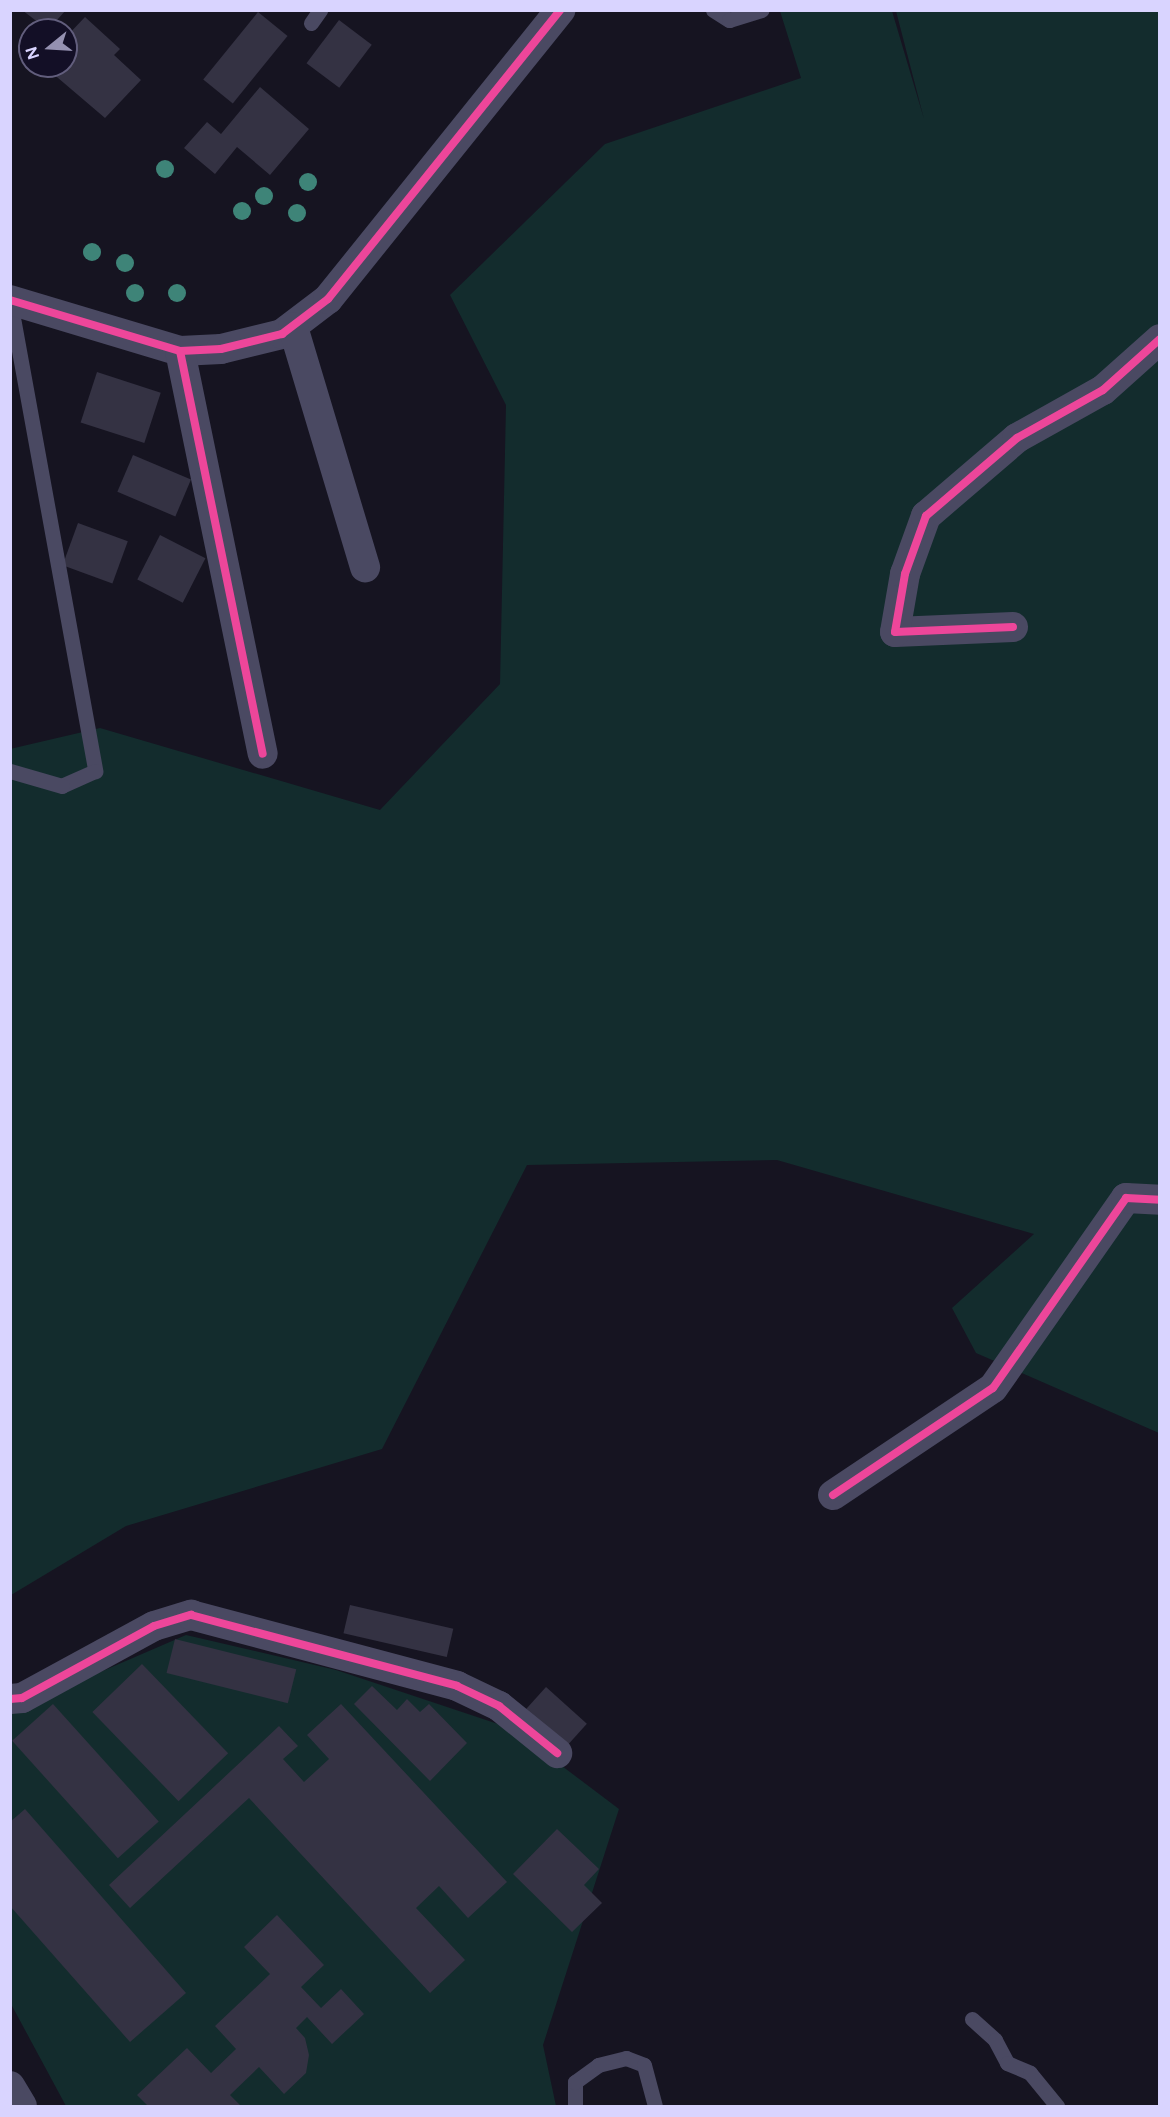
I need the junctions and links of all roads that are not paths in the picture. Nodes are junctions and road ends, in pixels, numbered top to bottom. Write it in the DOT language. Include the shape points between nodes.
graph roads {
  1 [pos="320,10"];
  2 [pos="560,10"];
  3 [pos="713,10"];
  4 [pos="762,10"];
  5 [pos="310,23"];
  6 [pos="10,301"];
  7 [pos="293,327"];
  8 [pos="1160,339"];
  9 [pos="180,351"];
  10 [pos="365,567"];
  11 [pos="1013,627"];
  12 [pos="263,754"];
  13 [pos="10,771"];
  14 [pos="1160,1200"];
  15 [pos="833,1495"];
  16 [pos="10,1699"];
  17 [pos="557,1753"];
  18 [pos="972,2019"];
  19 [pos="10,2086"];
  20 [pos="22,2106"];
  21 [pos="574,2106"];
  22 [pos="655,2106"];
  23 [pos="1057,2106"];
  1 -- 5 [label="lane"];
  2 -- 7 [label="street" via="328,299"];
  3 -- 4 [label="lane" via="729,20"];
  6 -- 9 [label="street"];
  6 -- 13 [label="lane" via="95,771 62,786"];
  7 -- 9 [label="street" via="221,349"];
  7 -- 10 [label="street"];
  8 -- 11 [label="street" via="1103,390 1017,438 926,516 905,574 895,632"];
  9 -- 12 [label="street"];
  14 -- 15 [label="street" via="1126,1198 993,1389"];
  16 -- 17 [label="street" via="22,1698 154,1626 191,1615 457,1686 499,1706"];
  18 -- 23 [label="lane" via="995,2040 1007,2063 1030,2073"];
  19 -- 20 [label="street"];
  21 -- 22 [label="lane" via="575,2082 598,2065 626,2058 644,2065"];
}
